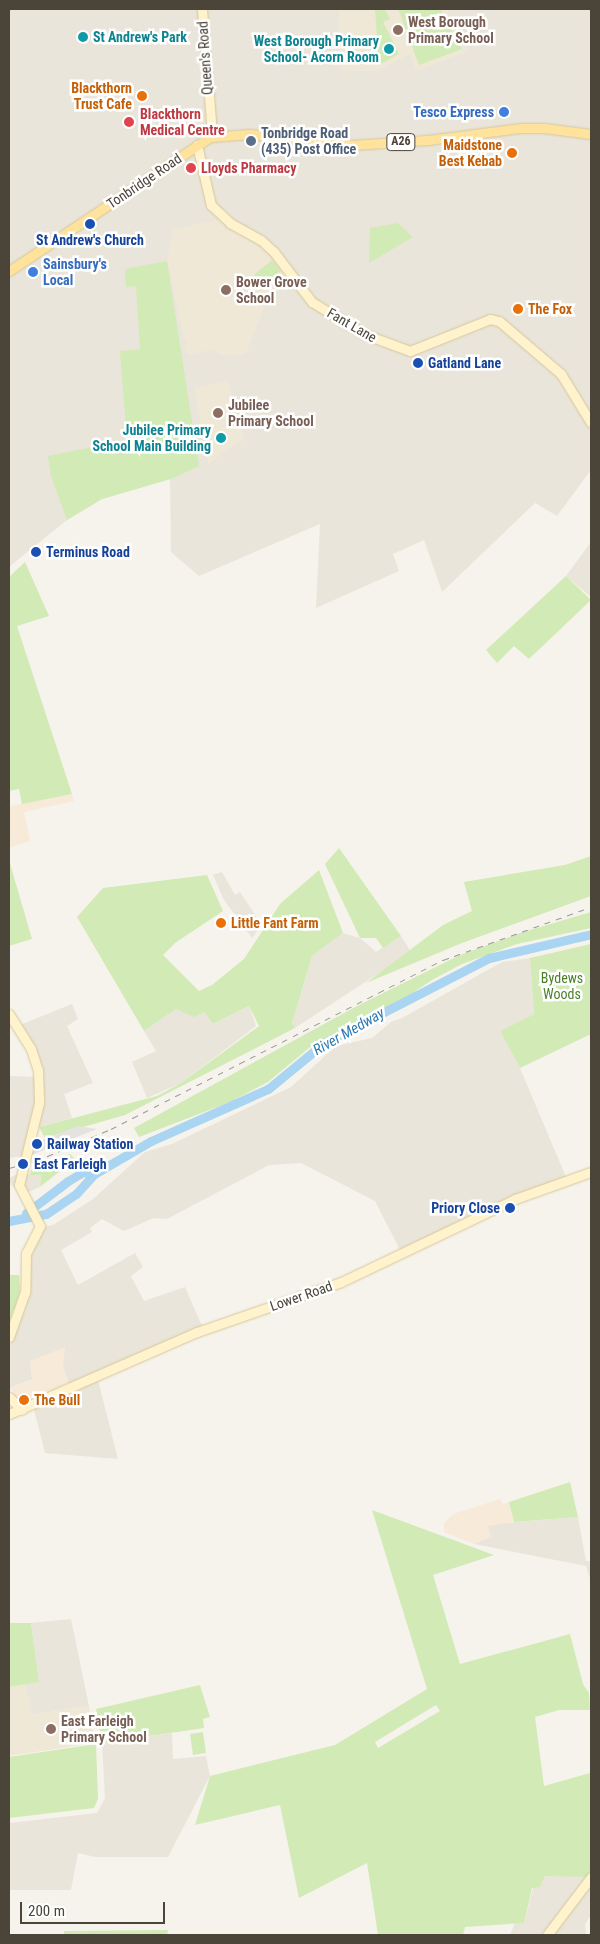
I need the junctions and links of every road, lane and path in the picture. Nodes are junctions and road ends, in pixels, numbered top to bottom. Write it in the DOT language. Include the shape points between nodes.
graph roads {
  1 [pos="202,9"];
  2 [pos="591,134"];
  3 [pos="210,137"];
  4 [pos="197,145"];
  5 [pos="9,271"];
  6 [pos="591,423"];
  7 [pos="9,1014"];
  8 [pos="591,1172"];
  9 [pos="9,1337"];
  10 [pos="9,1400"];
  11 [pos="22,1410"];
  12 [pos="9,1414"];
  13 [pos="591,1877"];
  14 [pos="547,1935"];
  1 -- 3 [label="street, Queen's Road"];
  2 -- 3 [label="main road, Tonbridge Road / A26" via="521,128 428,140 352,145 250,134"];
  3 -- 4 [label="main road, Tonbridge Road / A26"];
  4 -- 5 [label="main road, Tonbridge Road / A26"];
  4 -- 6 [label="street, Fant Lane" via="202,154 208,198 215,209 274,252 312,302 364,334 410,352 490,320 499,321 561,374"];
  7 -- 9 [label="street" via="31,1049 38,1070 38,1110 19,1183 39,1229 26,1253 25,1292"];
  8 -- 11 [label="street, Lower Road" via="515,1199 341,1282 197,1332"];
  10 -- 11 [label="street"];
  11 -- 12 [label="street, Lower Road"];
  13 -- 14 [label="street"];
}
